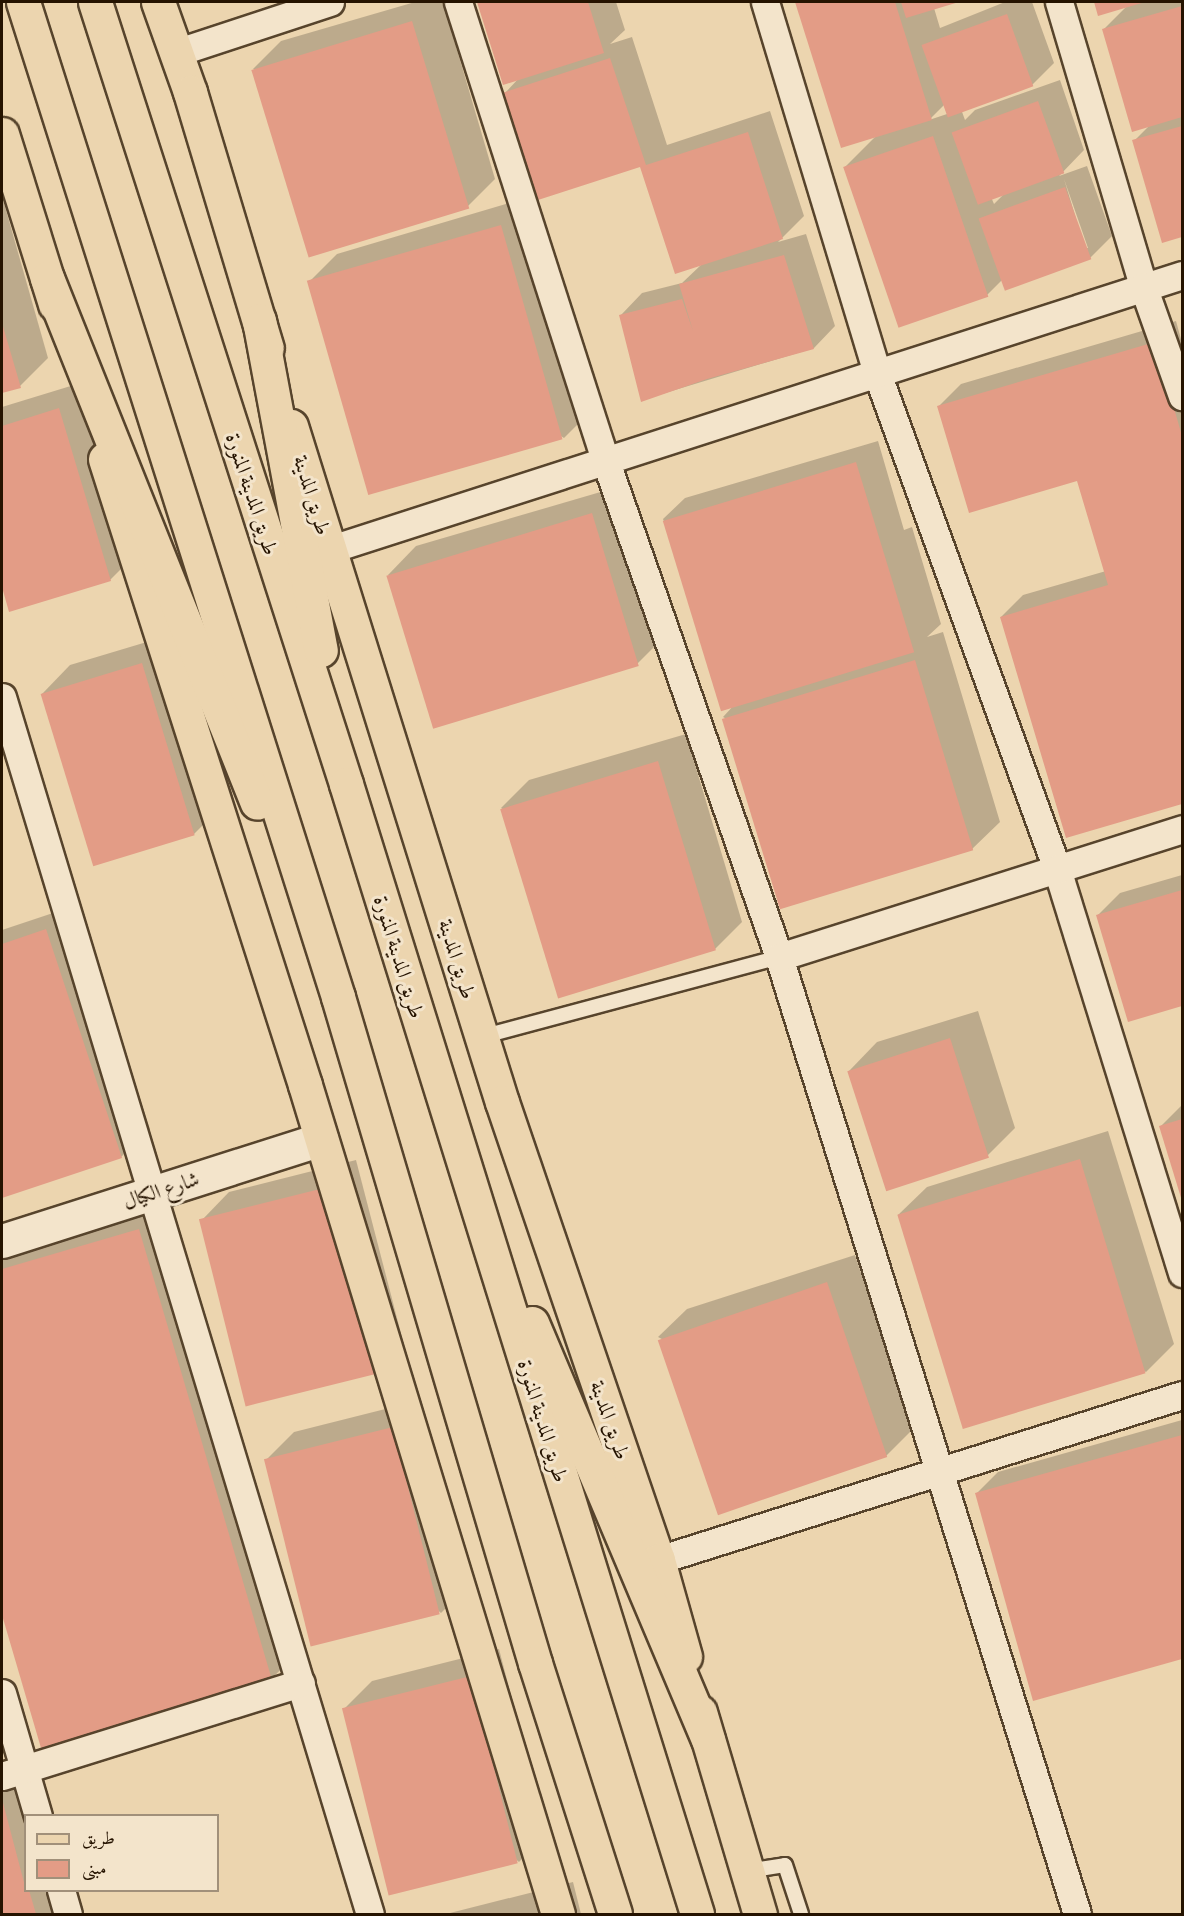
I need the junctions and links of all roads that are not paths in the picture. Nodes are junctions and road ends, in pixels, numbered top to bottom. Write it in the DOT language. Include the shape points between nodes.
graph roads {
  1 [pos="23,2"];
  2 [pos="95,2"];
  3 [pos="158,2"];
  4 [pos="330,2"];
  5 [pos="458,2"];
  6 [pos="765,2"];
  7 [pos="1059,2"];
  8 [pos="178,52"];
  9 [pos="2,134"];
  10 [pos="1182,275"];
  11 [pos="47,278"];
  12 [pos="1143,286"];
  13 [pos="259,320"];
  14 [pos="877,373"];
  15 [pos="1182,396"];
  16 [pos="606,462"];
  17 [pos="328,550"];
  18 [pos="2,699"];
  19 [pos="346,784"];
  20 [pos="1182,829"];
  21 [pos="1057,868"];
  22 [pos="779,957"];
  23 [pos="338,997"];
  24 [pos="481,1037"];
  25 [pos="321,1139"];
  26 [pos="457,1145"];
  27 [pos="152,1193"];
  28 [pos="2,1241"];
  29 [pos="1182,1273"];
  30 [pos="1182,1395"];
  31 [pos="939,1473"];
  32 [pos="658,1560"];
  33 [pos="535,1663"];
  34 [pos="301,1683"];
  35 [pos="2,1693"];
  36 [pos="708,1739"];
  37 [pos="13,1772"];
  38 [pos="38,1814"];
  39 [pos="747,1871"];
  40 [pos="62,1892"];
  41 [pos="68,1914"];
  42 [pos="370,1914"];
  43 [pos="558,1914"];
  44 [pos="598,1914"];
  45 [pos="615,1914"];
  46 [pos="697,1914"];
  47 [pos="760,1914"];
  48 [pos="801,1914"];
  49 [pos="1077,1914"];
  1 -- 23 [label="main road"];
  2 -- 19 [label="main road, طريق المدينة المنورة"];
  3 -- 8 [label="main road, طريق المدينة"];
  4 -- 8 [label="street"];
  5 -- 16 [label="street"];
  6 -- 14 [label="street"];
  7 -- 12 [label="street"];
  8 -- 13 [label="main road, طريق المدينة"];
  9 -- 11 [label="main road"];
  10 -- 12 [label="street"];
  11 -- 23 [label="main road" via="223,721"];
  11 -- 25 [label="main road"];
  12 -- 14 [label="street"];
  12 -- 15 [label="street"];
  13 -- 17 [label="main road, طريق المدينة"];
  13 -- 19 [label="main road"];
  14 -- 16 [label="street"];
  14 -- 21 [label="street"];
  16 -- 17 [label="street"];
  16 -- 22 [label="street"];
  17 -- 24 [label="main road, طريق المدينة"];
  18 -- 27 [label="street"];
  19 -- 26 [label="main road, طريق المدينة المنورة"];
  20 -- 21 [label="street"];
  21 -- 22 [label="street"];
  21 -- 29 [label="street"];
  22 -- 24 [label="lane"];
  22 -- 31 [label="street"];
  23 -- 33 [label="main road"];
  24 -- 32 [label="main road, طريق المدينة"];
  25 -- 27 [label="main road, شارع الكيال"];
  25 -- 43 [label="main road"];
  26 -- 36 [label="main road"];
  26 -- 46 [label="main road, طريق المدينة المنورة"];
  27 -- 28 [label="main road, شارع الكيال"];
  27 -- 34 [label="street"];
  30 -- 31 [label="street"];
  31 -- 32 [label="street"];
  31 -- 49 [label="street"];
  32 -- 36 [label="main road, طريق المدينة"];
  33 -- 44 [label="main road"];
  33 -- 45 [label="main road"];
  34 -- 37 [label="street"];
  34 -- 42 [label="street"];
  35 -- 37 [label="street"];
  36 -- 39 [label="main road, طريق المدينة"];
  37 -- 38 [label="street"];
  39 -- 47 [label="main road, طريق المدينة"];
  39 -- 48 [label="lane" via="785,1865"];
  40 -- 41 [label="street"];
}
